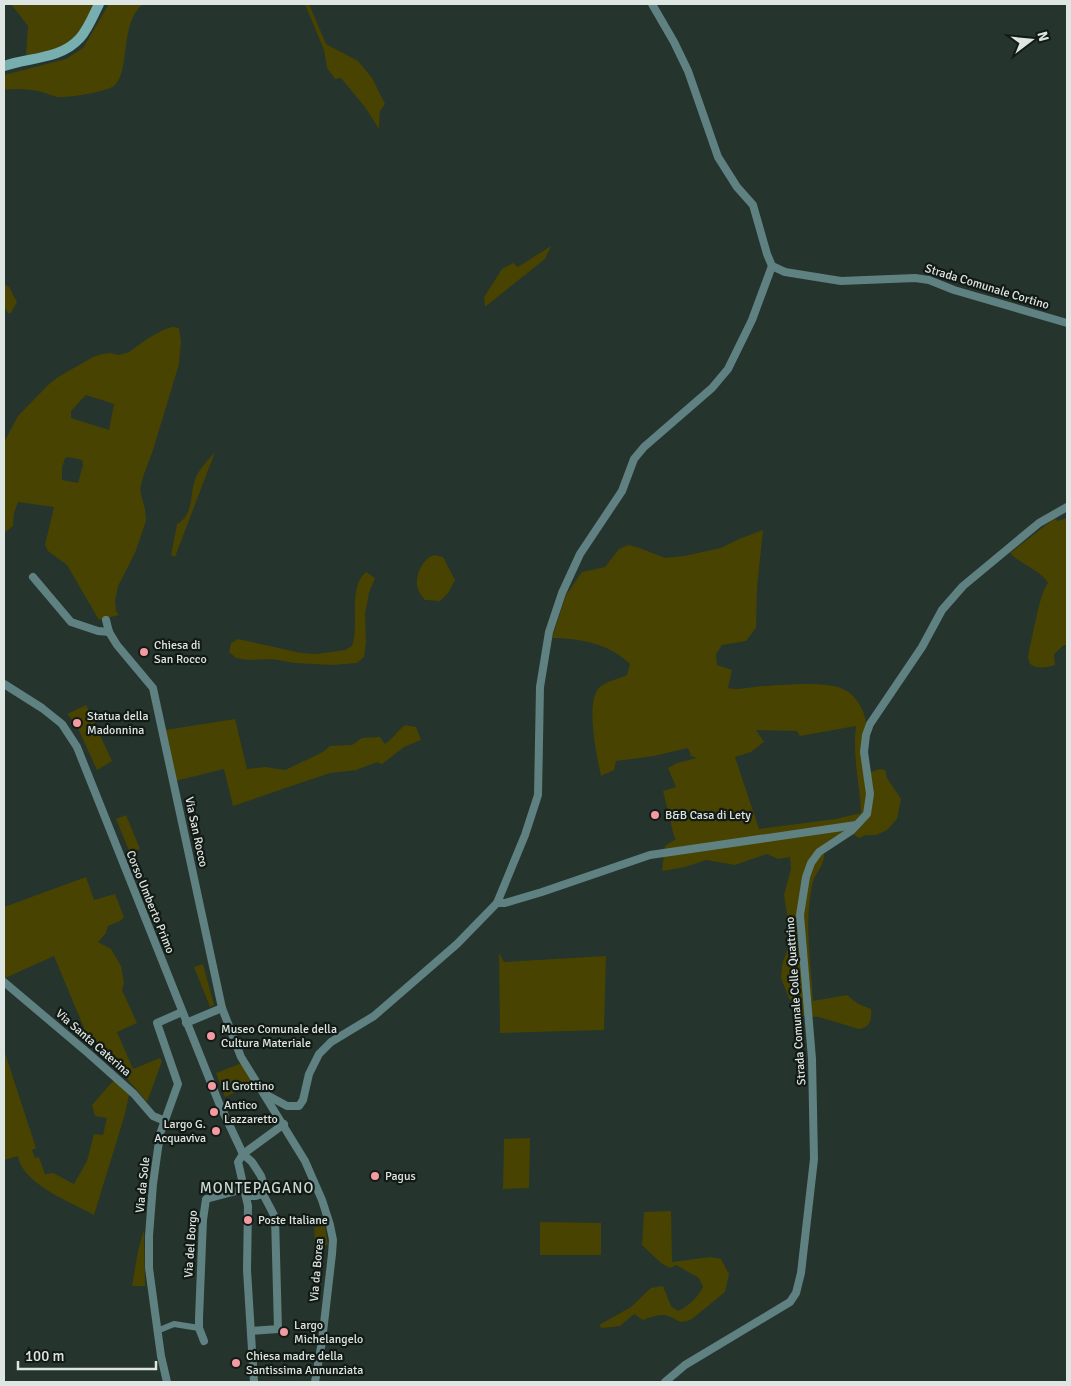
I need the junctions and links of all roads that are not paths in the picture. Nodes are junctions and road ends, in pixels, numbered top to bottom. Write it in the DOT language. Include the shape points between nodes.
graph roads {
  1 [pos="99,4"];
  2 [pos="652,4"];
  3 [pos="4,66"];
  4 [pos="772,266"];
  5 [pos="1067,323"];
  6 [pos="1067,507"];
  7 [pos="32,577"];
  8 [pos="106,620"];
  9 [pos="109,632"];
  10 [pos="4,684"];
  11 [pos="856,826"];
  12 [pos="497,903"];
  13 [pos="4,982"];
  14 [pos="222,1008"];
  15 [pos="182,1012"];
  16 [pos="186,1023"];
  17 [pos="244,1061"];
  18 [pos="265,1094"];
  19 [pos="165,1121"];
  20 [pos="284,1124"];
  21 [pos="243,1154"];
  22 [pos="243,1189"];
  23 [pos="263,1194"];
  24 [pos="199,1328"];
  25 [pos="157,1331"];
  26 [pos="251,1331"];
  27 [pos="204,1341"];
  28 [pos="167,1382"];
  29 [pos="254,1382"];
  30 [pos="315,1382"];
  31 [pos="665,1382"];
  1 -- 3 [label="main road" via="81,38 63,51"];
  2 -- 4 [label="street" via="688,71 718,157 753,205"];
  4 -- 5 [label="street, Strada Comunale Cortino" via="785,272 840,280 929,280"];
  4 -- 12 [label="street" via="752,320 728,369 712,388 634,459 622,491 580,554 562,592 548,632 541,679 538,795 526,835"];
  6 -- 11 [label="street, Strada Comunale Colle Quattrino" via="1039,523 963,586 942,610 922,647 870,724 864,752 869,804 867,814"];
  7 -- 9 [label="street" via="71,622"];
  8 -- 9 [label="street, Via San Rocco"];
  9 -- 14 [label="street, Via San Rocco" via="154,688"];
  10 -- 15 [label="street, Corso Umberto Primo" via="62,724 77,747"];
  11 -- 12 [label="street" via="650,856 542,892"];
  11 -- 31 [label="street, Strada Comunale Colle Quattrino" via="819,852 811,863 802,898 800,915 814,1091 814,1160 796,1293 790,1302 685,1365"];
  12 -- 18 [label="street" via="457,944 374,1016 331,1042 319,1054 299,1106 287,1106"];
  13 -- 19 [label="street, Via Santa Caterina" via="103,1066 153,1116"];
  14 -- 16 [label="street"];
  14 -- 17 [label="street, Via San Rocco"];
  15 -- 16 [label="street, Corso Umberto Primo"];
  15 -- 19 [label="street, Via da Sole" via="157,1023 178,1084"];
  16 -- 21 [label="street, Corso Umberto Primo"];
  17 -- 18 [label="street, Via da Borea"];
  18 -- 20 [label="street, Via da Borea"];
  19 -- 25 [label="street, Via da Sole" via="156,1163 149,1239 149,1268"];
  20 -- 21 [label="street"];
  20 -- 30 [label="street, Via da Borea" via="305,1160 322,1200 333,1240"];
  21 -- 22 [label="street" via="238,1166"];
  21 -- 23 [label="street" via="261,1176"];
  22 -- 23 [label="street" via="250,1196"];
  22 -- 24 [label="street, Via del Borgo" via="206,1199"];
  22 -- 26 [label="street" via="248,1206 247,1270"];
  23 -- 26 [label="street" via="275,1217 278,1329"];
  24 -- 25 [label="street" via="174,1324"];
  24 -- 27 [label="street"];
  25 -- 28 [label="street, Via da Sole"];
  26 -- 29 [label="street"];
}
